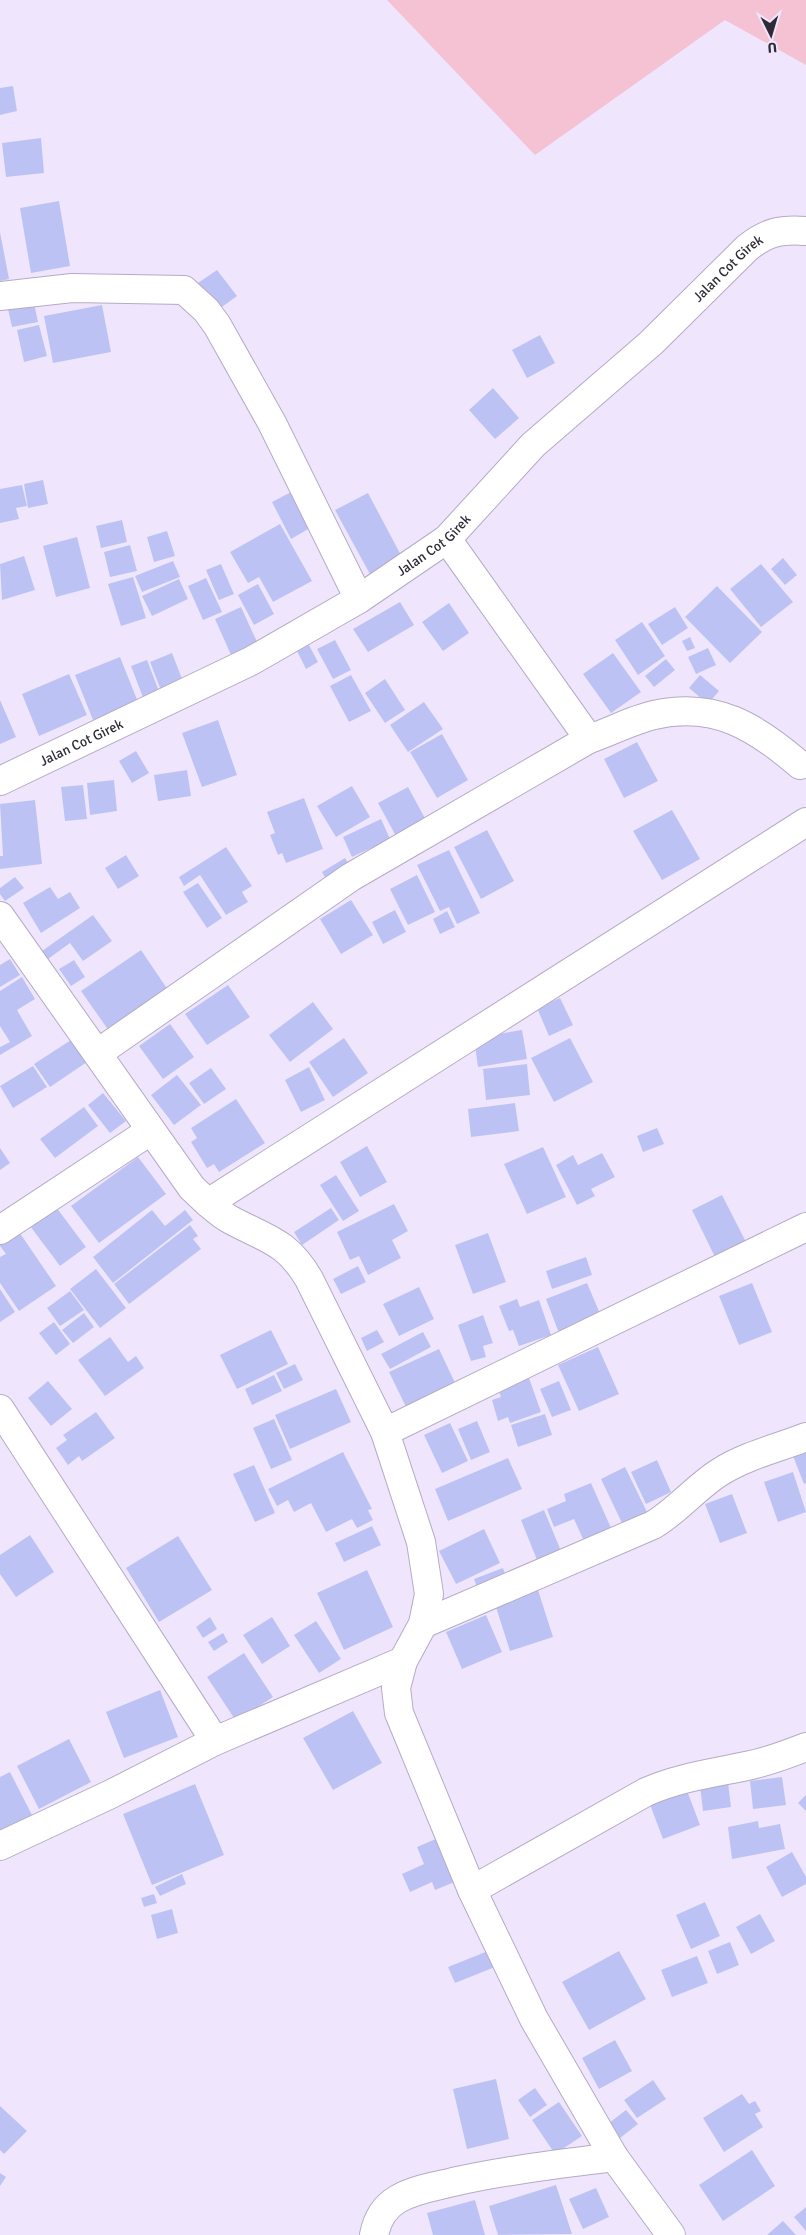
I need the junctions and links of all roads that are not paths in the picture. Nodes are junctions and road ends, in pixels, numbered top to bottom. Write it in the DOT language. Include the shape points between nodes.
graph roads {
  1 [pos="806,231"];
  2 [pos="0,296"];
  3 [pos="447,540"];
  4 [pos="359,599"];
  5 [pos="589,740"];
  6 [pos="804,769"];
  7 [pos="0,782"];
  8 [pos="806,822"];
  9 [pos="0,916"];
  10 [pos="98,1053"];
  11 [pos="150,1131"];
  12 [pos="208,1203"];
  13 [pos="806,1226"];
  14 [pos="0,1230"];
  15 [pos="0,1410"];
  16 [pos="385,1432"];
  17 [pos="806,1437"];
  18 [pos="423,1624"];
  19 [pos="402,1661"];
  20 [pos="215,1741"];
  21 [pos="806,1748"];
  22 [pos="0,1846"];
  23 [pos="472,1890"];
  24 [pos="614,2157"];
  25 [pos="374,2235"];
  26 [pos="671,2235"];
  1 -- 3 [label="street, Jalan Cot Girek" via="775,232 747,248 651,344 533,445"];
  2 -- 4 [label="street" via="72,288 184,290 217,325 272,423"];
  3 -- 4 [label="street, Jalan Cot Girek"];
  3 -- 5 [label="street"];
  4 -- 7 [label="street, Jalan Cot Girek" via="251,661"];
  5 -- 6 [label="street" via="654,715 689,711 718,713 772,740"];
  5 -- 10 [label="street" via="351,877"];
  8 -- 12 [label="street"];
  9 -- 10 [label="street"];
  10 -- 11 [label="street"];
  11 -- 12 [label="street" via="192,1188"];
  11 -- 14 [label="street"];
  12 -- 16 [label="street" via="230,1219 286,1248 300,1264"];
  13 -- 16 [label="street"];
  15 -- 20 [label="street"];
  16 -- 18 [label="street" via="421,1542 429,1594"];
  17 -- 18 [label="street" via="719,1472 672,1513 653,1525"];
  18 -- 19 [label="street"];
  19 -- 20 [label="street"];
  19 -- 23 [label="street" via="396,1688 399,1713"];
  20 -- 22 [label="street"];
  21 -- 23 [label="street" via="767,1761 667,1783"];
  23 -- 24 [label="street" via="534,2019"];
  24 -- 25 [label="street" via="503,2171 412,2192 384,2210"];
  24 -- 26 [label="street"];
}
